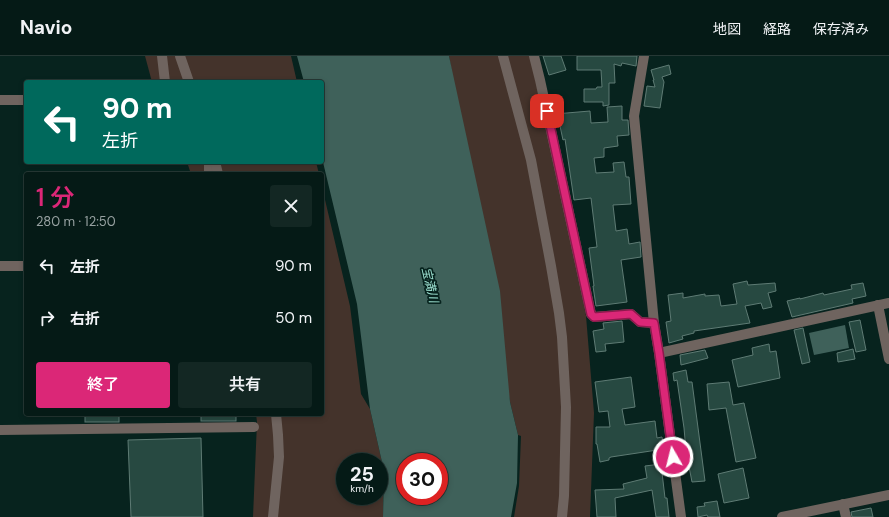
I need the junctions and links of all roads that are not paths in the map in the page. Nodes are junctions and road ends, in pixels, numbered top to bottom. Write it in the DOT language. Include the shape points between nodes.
graph roads {
  1 [pos="162,56"];
  2 [pos="180,56"];
  3 [pos="503,56"];
  4 [pos="534,56"];
  5 [pos="644,56"];
  6 [pos="165,80"];
  7 [pos="187,80"];
  8 [pos="0,100"];
  9 [pos="24,100"];
  10 [pos="0,266"];
  11 [pos="24,266"];
  12 [pos="889,303"];
  13 [pos="878,306"];
  14 [pos="654,323"];
  15 [pos="659,353"];
  16 [pos="889,359"];
  17 [pos="276,416"];
  18 [pos="254,427"];
  19 [pos="0,430"];
  20 [pos="889,495"];
  21 [pos="843,504"];
  22 [pos="788,516"];
  23 [pos="273,517"];
  24 [pos="562,517"];
  25 [pos="681,517"];
  26 [pos="846,517"];
  1 -- 6 [label="street"];
  2 -- 7 [label="street"];
  3 -- 24 [label="street" via="531,160 559,313 566,407"];
  4 -- 14 [label="street" via="591,314 594,317 631,314 640,322"];
  5 -- 14 [label="street" via="634,116"];
  8 -- 9 [label="street"];
  10 -- 11 [label="street"];
  12 -- 13 [label="street"];
  13 -- 15 [label="street"];
  13 -- 16 [label="street"];
  14 -- 15 [label="street"];
  15 -- 25 [label="street"];
  17 -- 23 [label="street" via="279,457"];
  18 -- 19 [label="street"];
  20 -- 21 [label="street"];
  21 -- 22 [label="street"];
  21 -- 26 [label="street"];
}
